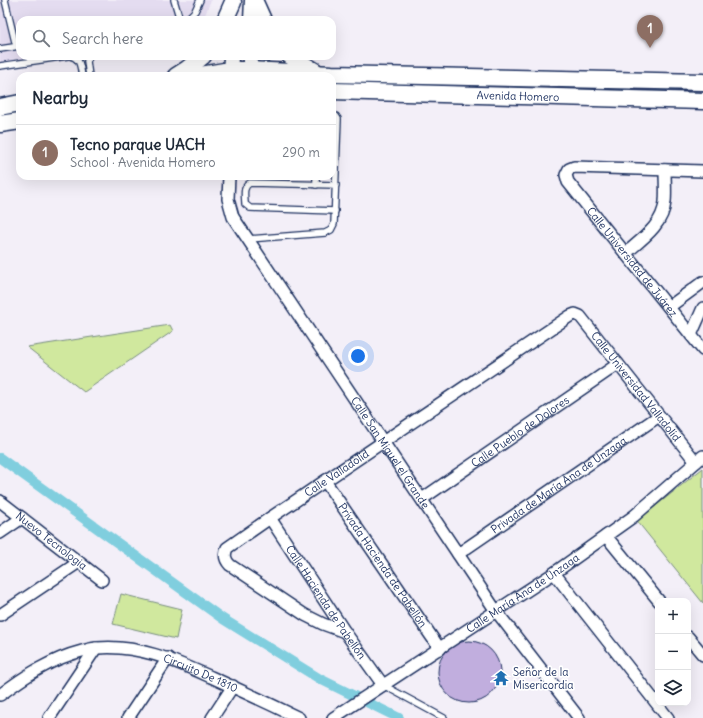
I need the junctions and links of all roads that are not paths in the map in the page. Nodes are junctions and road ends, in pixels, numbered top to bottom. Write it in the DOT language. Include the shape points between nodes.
graph roads {
  1 [pos="5,0"];
  2 [pos="174,0"];
  3 [pos="200,0"];
  4 [pos="253,0"];
  5 [pos="233,1"];
  6 [pos="179,16"];
  7 [pos="190,16"];
  8 [pos="227,16"];
  9 [pos="232,16"];
  10 [pos="251,16"];
  11 [pos="261,16"];
  12 [pos="16,39"];
  13 [pos="16,46"];
  14 [pos="0,49"];
  15 [pos="41,60"];
  16 [pos="78,60"];
  17 [pos="88,60"];
  18 [pos="198,60"];
  19 [pos="298,60"];
  20 [pos="0,66"];
  21 [pos="230,67"];
  22 [pos="249,67"];
  23 [pos="81,72"];
  24 [pos="88,72"];
  25 [pos="183,72"];
  26 [pos="211,72"];
  27 [pos="312,72"];
  28 [pos="323,72"];
  29 [pos="336,73"];
  30 [pos="703,82"];
  31 [pos="336,91"];
  32 [pos="700,101"];
  33 [pos="16,104"];
  34 [pos="0,107"];
  35 [pos="336,116"];
  36 [pos="16,122"];
  37 [pos="0,124"];
  38 [pos="665,170"];
  39 [pos="703,171"];
  40 [pos="229,180"];
  41 [pos="316,180"];
  42 [pos="316,185"];
  43 [pos="336,185"];
  44 [pos="335,211"];
  45 [pos="248,239"];
  46 [pos="626,253"];
  47 [pos="703,282"];
  48 [pos="669,307"];
  49 [pos="703,308"];
  50 [pos="575,314"];
  51 [pos="691,335"];
  52 [pos="703,350"];
  53 [pos="618,364"];
  54 [pos="659,416"];
  55 [pos="384,442"];
  56 [pos="699,459"];
  57 [pos="325,481"];
  58 [pos="422,499"];
  59 [pos="0,501"];
  60 [pos="22,518"];
  61 [pos="270,518"];
  62 [pos="0,533"];
  63 [pos="606,536"];
  64 [pos="458,554"];
  65 [pos="79,562"];
  66 [pos="554,573"];
  67 [pos="102,580"];
  68 [pos="657,598"];
  69 [pos="496,612"];
  70 [pos="0,615"];
  71 [pos="345,632"];
  72 [pos="691,641"];
  73 [pos="96,648"];
  74 [pos="440,649"];
  75 [pos="703,656"];
  76 [pos="168,658"];
  77 [pos="383,685"];
  78 [pos="233,686"];
  79 [pos="0,695"];
  80 [pos="49,718"];
  81 [pos="128,718"];
  82 [pos="212,718"];
  83 [pos="299,718"];
  84 [pos="333,718"];
  85 [pos="444,718"];
  86 [pos="579,718"];
  87 [pos="668,718"];
  1 -- 12 [label="lane"];
  2 -- 6 [label="lane"];
  3 -- 7 [label="lane"];
  4 -- 10 [label="street"];
  4 -- 11 [label="main road"];
  5 -- 8 [label="main road"];
  5 -- 9 [label="street"];
  13 -- 14 [label="lane"];
  15 -- 20 [label="lane"];
  16 -- 23 [label="lane"];
  17 -- 24 [label="lane"];
  18 -- 25 [label="main road"];
  19 -- 28 [label="main road"];
  21 -- 22 [label="main road, Avenida Homero"];
  21 -- 26 [label="main road"];
  22 -- 27 [label="main road, Avenida Homero"];
  29 -- 30 [label="main road, Avenida Homero"];
  31 -- 32 [label="main road, Avenida Homero"];
  33 -- 34 [label="main road"];
  35 -- 43 [label="lane"];
  36 -- 37 [label="main road"];
  38 -- 39 [label="street"];
  38 -- 46 [label="street" via="665,202 660,218 650,232"];
  38 -- 46 [label="street, Calle Universidad de Juárez" via="574,167 567,172 568,182"];
  40 -- 45 [label="street, Calle San Miguel el Grande" via="230,211"];
  41 -- 42 [label="lane"];
  42 -- 43 [label="lane"];
  42 -- 44 [label="lane" via="250,183 244,189 245,204 250,208"];
  43 -- 44 [label="lane"];
  44 -- 45 [label="lane" via="333,228 325,233"];
  45 -- 55 [label="street, Calle San Miguel el Grande"];
  46 -- 48 [label="street, Calle Universidad de Juárez"];
  47 -- 48 [label="street"];
  48 -- 51 [label="street, Calle Universidad de Juárez"];
  49 -- 51 [label="street"];
  50 -- 53 [label="street, Calle Universidad Valladolid" via="580,316"];
  50 -- 55 [label="street, Calle Valladolid"];
  51 -- 52 [label="street, Calle Universidad de Juárez"];
  53 -- 54 [label="street, Calle Universidad Valladolid"];
  53 -- 58 [label="street, Calle Pueblo de Dolores"];
  54 -- 56 [label="street, Calle Universidad Valladolid"];
  54 -- 64 [label="street, Privada de María Ana de Unzaga"];
  55 -- 57 [label="street, Calle Valladolid"];
  55 -- 58 [label="street, Calle San Miguel el Grande"];
  56 -- 63 [label="street, Calle María Ana de Unzaga" via="659,496"];
  57 -- 61 [label="street, Calle Valladolid"];
  57 -- 74 [label="street, Privada Hacienda de Pabellón"];
  58 -- 64 [label="street, Calle San Miguel el Grande"];
  59 -- 60 [label="street, Nuevo Tecnologia"];
  60 -- 62 [label="street"];
  60 -- 65 [label="street, Nuevo Tecnologia"];
  61 -- 71 [label="street, Calle Hacienda de Pabellón"];
  61 -- 71 [label="street, Calle Valladolid" via="228,546 225,555 228,563 305,615"];
  63 -- 66 [label="street, Calle María Ana de Unzaga"];
  63 -- 68 [label="street"];
  64 -- 69 [label="street, Calle San Miguel el Grande"];
  65 -- 67 [label="street, Nuevo Tecnologia"];
  65 -- 70 [label="street"];
  66 -- 69 [label="street, Calle María Ana de Unzaga"];
  66 -- 87 [label="street"];
  69 -- 74 [label="street, Calle María Ana de Unzaga"];
  69 -- 86 [label="street, Calle San Miguel el Grande"];
  71 -- 77 [label="street, Calle Hacienda de Pabellón"];
  72 -- 75 [label="street"];
  73 -- 76 [label="street, Circuito De 1810" via="140,651"];
  73 -- 79 [label="street" via="71,654 44,666"];
  73 -- 80 [label="street"];
  74 -- 77 [label="street, Calle María Ana de Unzaga"];
  76 -- 78 [label="street, Circuito De 1810"];
  76 -- 81 [label="street"];
  77 -- 84 [label="street, Calle María Ana de Unzaga"];
  77 -- 85 [label="lane"];
  78 -- 82 [label="street"];
  78 -- 83 [label="street, Circuito De 1810"];
}
